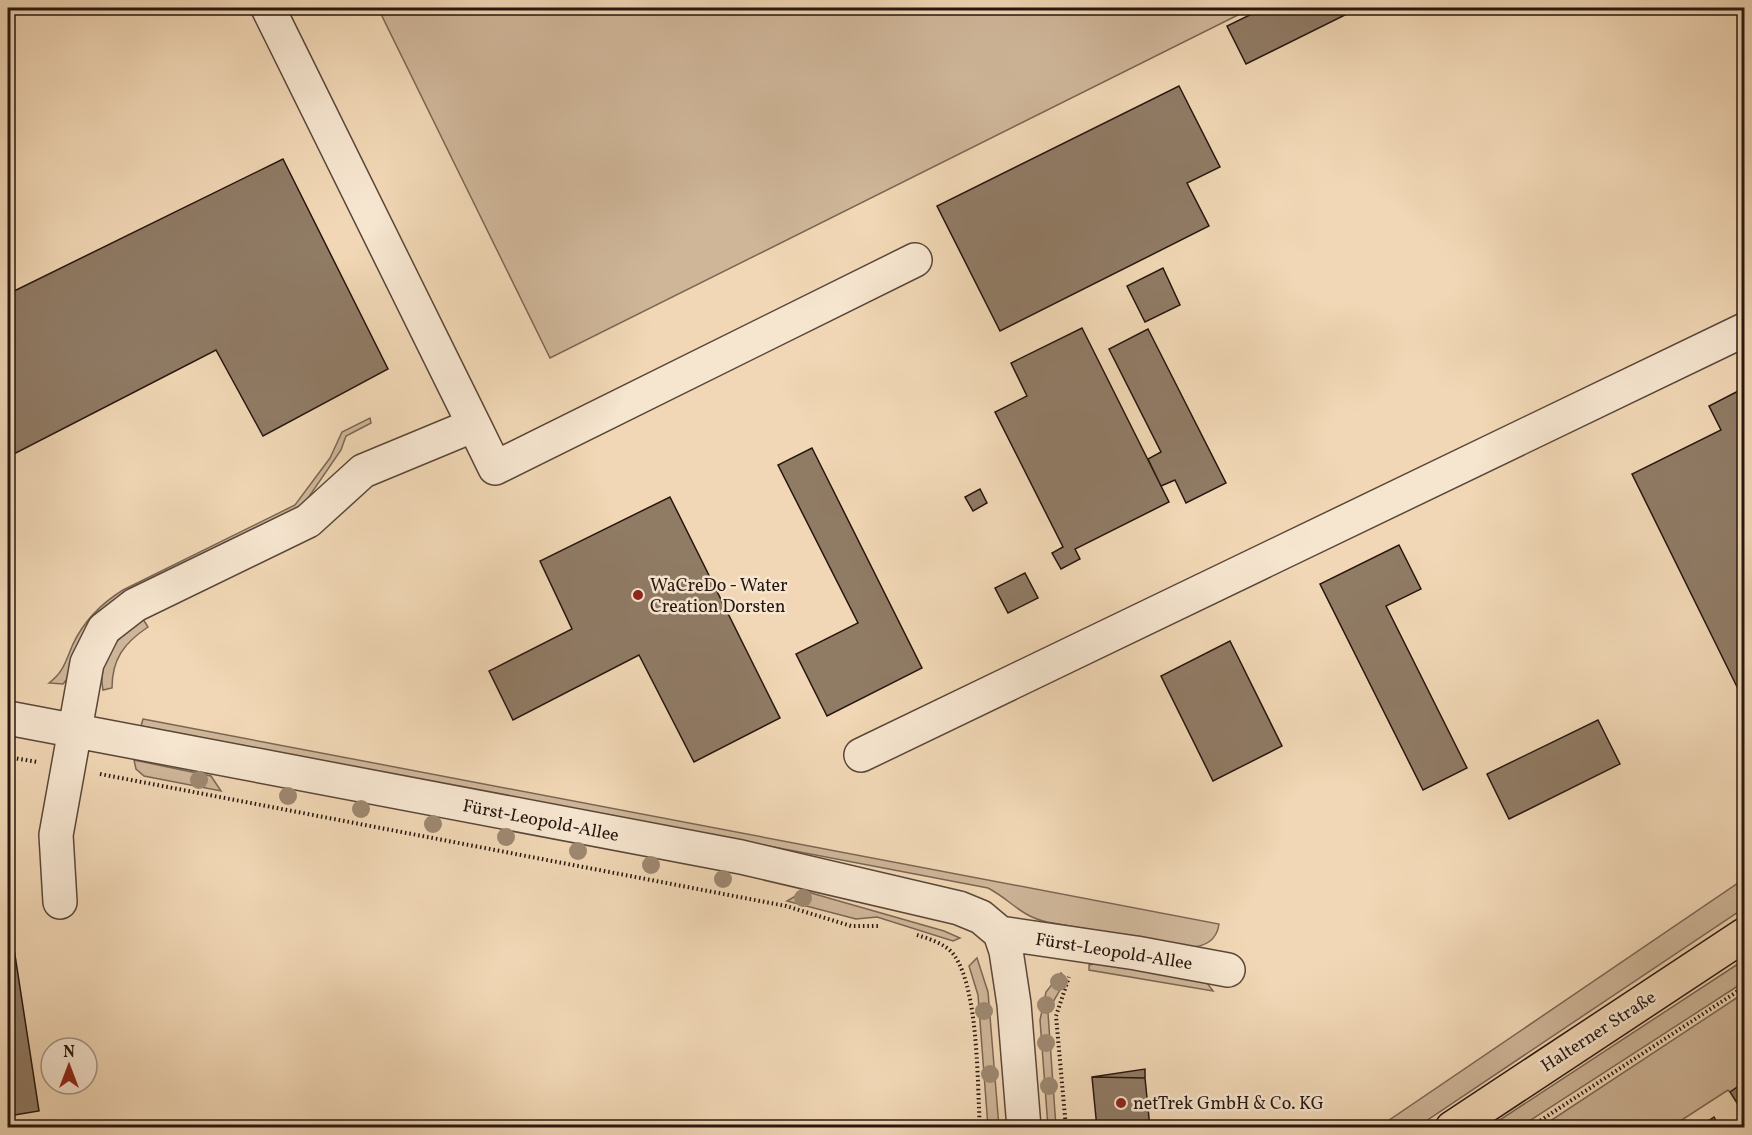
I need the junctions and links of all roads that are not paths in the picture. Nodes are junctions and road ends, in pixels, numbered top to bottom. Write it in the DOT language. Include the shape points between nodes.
graph roads {
  1 [pos="267,8"];
  2 [pos="915,260"];
  3 [pos="1744,330"];
  4 [pos="474,425"];
  5 [pos="8,718"];
  6 [pos="74,731"];
  7 [pos="861,755"];
  8 [pos="60,902"];
  9 [pos="999,933"];
  10 [pos="1744,934"];
  11 [pos="1228,970"];
  12 [pos="1024,1128"];
  13 [pos="1452,1128"];
  1 -- 4 [label="street"];
  2 -- 4 [label="street" via="495,468"];
  3 -- 7 [label="street"];
  4 -- 6 [label="street" via="363,471 308,521 135,605 104,629 87,663"];
  5 -- 6 [label="street, Fürst-Leopold-Allee"];
  6 -- 8 [label="street" via="56,835"];
  6 -- 9 [label="street, Fürst-Leopold-Allee" via="741,857 959,908 981,917"];
  9 -- 11 [label="street, Fürst-Leopold-Allee"];
  9 -- 12 [label="street" via="1010,972"];
  10 -- 13 [label="main road, Halterner Straße"];
}
